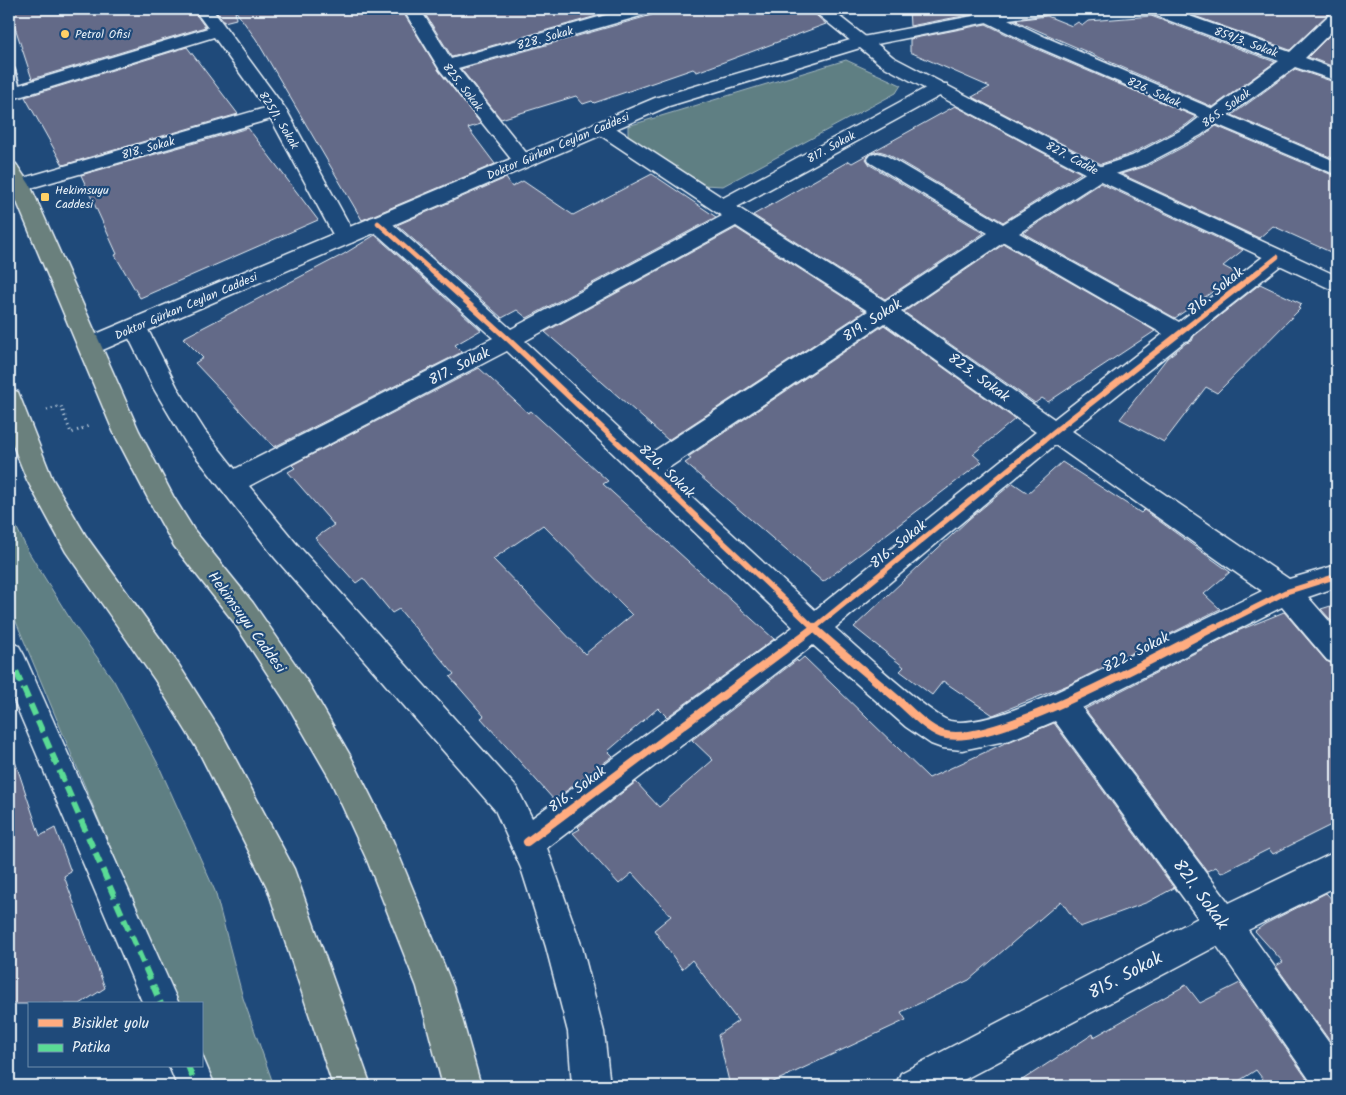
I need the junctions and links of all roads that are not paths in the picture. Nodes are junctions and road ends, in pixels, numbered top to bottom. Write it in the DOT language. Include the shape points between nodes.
graph roads {
  1 [pos="203,9"];
  2 [pos="412,9"];
  3 [pos="645,9"];
  4 [pos="819,9"];
  5 [pos="1046,9"];
  6 [pos="1155,9"];
  7 [pos="980,13"];
  8 [pos="1337,17"];
  9 [pos="218,30"];
  10 [pos="863,42"];
  11 [pos="1292,60"];
  12 [pos="446,66"];
  13 [pos="9,69"];
  14 [pos="1337,76"];
  15 [pos="940,88"];
  16 [pos="12,92"];
  17 [pos="277,111"];
  18 [pos="1213,117"];
  19 [pos="601,127"];
  20 [pos="878,159"];
  21 [pos="522,160"];
  22 [pos="1337,169"];
  23 [pos="1099,174"];
  24 [pos="14,177"];
  25 [pos="730,212"];
  26 [pos="378,223"];
  27 [pos="1003,233"];
  28 [pos="346,237"];
  29 [pos="1277,257"];
  30 [pos="1337,285"];
  31 [pos="885,312"];
  32 [pos="136,328"];
  33 [pos="1182,334"];
  34 [pos="509,340"];
  35 [pos="90,346"];
  36 [pos="12,410"];
  37 [pos="1054,432"];
  38 [pos="647,469"];
  39 [pos="231,483"];
  40 [pos="1337,576"];
  41 [pos="1286,592"];
  42 [pos="814,628"];
  43 [pos="1337,651"];
  44 [pos="9,655"];
  45 [pos="1061,704"];
  46 [pos="942,734"];
  47 [pos="527,842"];
  48 [pos="1337,868"];
  49 [pos="1223,924"];
  50 [pos="159,1002"];
  51 [pos="189,1068"];
  52 [pos="196,1086"];
  53 [pos="352,1086"];
  54 [pos="462,1086"];
  55 [pos="591,1086"];
  56 [pos="914,1086"];
  57 [pos="1337,1086"];
  1 -- 9 [label="street, 825/1. Sokak"];
  2 -- 12 [label="street, 825. Sokak"];
  3 -- 12 [label="street, 828. Sokak"];
  4 -- 10 [label="street, 827. Cadde"];
  5 -- 7 [label="street, Doktor Gürkan Ceylan Caddesi"];
  6 -- 11 [label="street, 859/3. Sokak"];
  7 -- 10 [label="street, Doktor Gürkan Ceylan Caddesi"];
  7 -- 18 [label="street, 826. Sokak"];
  8 -- 11 [label="street, 865. Sokak"];
  9 -- 16 [label="street"];
  9 -- 17 [label="street, 825/1. Sokak"];
  10 -- 15 [label="street, 827. Cadde" via="888,61"];
  10 -- 19 [label="street, Doktor Gürkan Ceylan Caddesi" via="662,102"];
  11 -- 14 [label="street, 859/3. Sokak"];
  11 -- 18 [label="street, 865. Sokak"];
  12 -- 21 [label="street, 825. Sokak"];
  13 -- 16 [label="lane"];
  15 -- 23 [label="street, 827. Cadde"];
  15 -- 25 [label="street, 817. Sokak"];
  17 -- 24 [label="street, 818. Sokak"];
  17 -- 28 [label="street, 825/1. Sokak"];
  18 -- 22 [label="street, 826. Sokak"];
  18 -- 23 [label="street, 865. Sokak" via="1194,131 1139,160"];
  19 -- 21 [label="street, Doktor Gürkan Ceylan Caddesi"];
  19 -- 25 [label="street, 823. Sokak"];
  20 -- 27 [label="street"];
  21 -- 26 [label="street, Doktor Gürkan Ceylan Caddesi"];
  23 -- 27 [label="street, 819. Sokak"];
  23 -- 29 [label="street, 827. Cadde"];
  24 -- 35 [label="main road, Hekimsuyu Caddesi"];
  25 -- 31 [label="street, 823. Sokak"];
  25 -- 34 [label="street, 817. Sokak"];
  26 -- 28 [label="street, Doktor Gürkan Ceylan Caddesi"];
  26 -- 34 [label="street, 820. Sokak"];
  27 -- 31 [label="street, 819. Sokak"];
  27 -- 33 [label="street"];
  28 -- 32 [label="street, Doktor Gürkan Ceylan Caddesi"];
  29 -- 30 [label="street, 827. Cadde"];
  29 -- 33 [label="street, 816. Sokak"];
  31 -- 37 [label="street, 823. Sokak"];
  31 -- 38 [label="street, 819. Sokak"];
  32 -- 35 [label="street, Doktor Gürkan Ceylan Caddesi"];
  32 -- 39 [label="street" via="166,389 196,438"];
  33 -- 37 [label="street, 816. Sokak"];
  34 -- 38 [label="street, 820. Sokak"];
  34 -- 39 [label="street, 817. Sokak"];
  35 -- 54 [label="main road, Hekimsuyu Caddesi" via="119,415 163,504 184,538 243,612 298,694 340,767 381,853 436,987"];
  36 -- 53 [label="main road" via="40,480 76,544 166,671 210,742 282,881"];
  37 -- 41 [label="street, 823. Sokak"];
  37 -- 42 [label="street, 816. Sokak"];
  38 -- 42 [label="street, 820. Sokak"];
  39 -- 47 [label="street" via="285,550 506,799"];
  40 -- 41 [label="street, 822. Sokak"];
  41 -- 43 [label="street, 823. Sokak"];
  41 -- 45 [label="street, 822. Sokak"];
  42 -- 46 [label="street, 820. Sokak" via="918,718"];
  42 -- 47 [label="street, 816. Sokak"];
  44 -- 50 [label="street"];
  45 -- 46 [label="street, 822. Sokak" via="1010,726 962,736"];
  45 -- 49 [label="street, 821. Sokak"];
  47 -- 55 [label="street" via="538,864 567,957 586,1032"];
  48 -- 49 [label="street, 815. Sokak"];
  49 -- 56 [label="street, 815. Sokak"];
  49 -- 57 [label="street, 821. Sokak"];
  51 -- 52 [label="street"];
}
